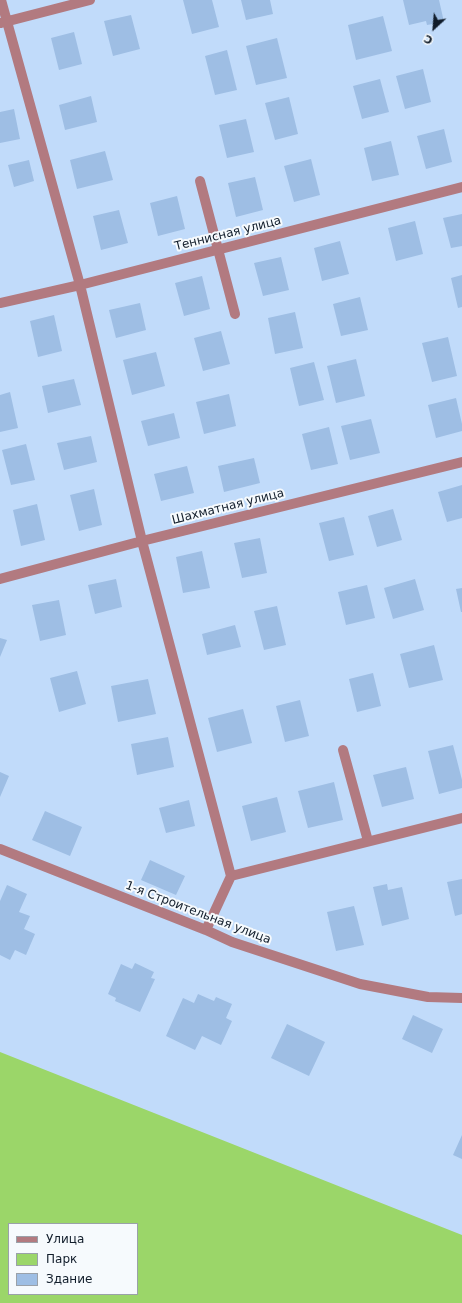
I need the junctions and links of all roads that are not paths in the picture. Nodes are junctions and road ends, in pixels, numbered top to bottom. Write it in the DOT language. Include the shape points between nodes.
graph roads {
  1 [pos="1,0"];
  2 [pos="90,0"];
  3 [pos="3,22"];
  4 [pos="200,180"];
  5 [pos="462,187"];
  6 [pos="217,250"];
  7 [pos="80,285"];
  8 [pos="0,303"];
  9 [pos="235,314"];
  10 [pos="462,462"];
  11 [pos="142,541"];
  12 [pos="0,579"];
  13 [pos="343,750"];
  14 [pos="462,818"];
  15 [pos="368,841"];
  16 [pos="0,849"];
  17 [pos="231,876"];
  18 [pos="206,930"];
  19 [pos="462,998"];
  1 -- 3 [label="street"];
  2 -- 3 [label="street"];
  3 -- 7 [label="street"];
  4 -- 6 [label="street"];
  5 -- 6 [label="street, Теннисная улица"];
  6 -- 7 [label="street, Теннисная улица"];
  6 -- 9 [label="street"];
  7 -- 8 [label="street, Теннисная улица"];
  7 -- 11 [label="street"];
  10 -- 11 [label="street, Шахматная улица"];
  11 -- 12 [label="street, Шахматная улица"];
  11 -- 17 [label="street"];
  13 -- 15 [label="street"];
  14 -- 15 [label="street"];
  15 -- 17 [label="street"];
  16 -- 18 [label="street, 1-я Строительная улица"];
  17 -- 18 [label="street"];
  18 -- 19 [label="street, 1-я Строительная улица" via="232,942 360,984 428,997"];
}
